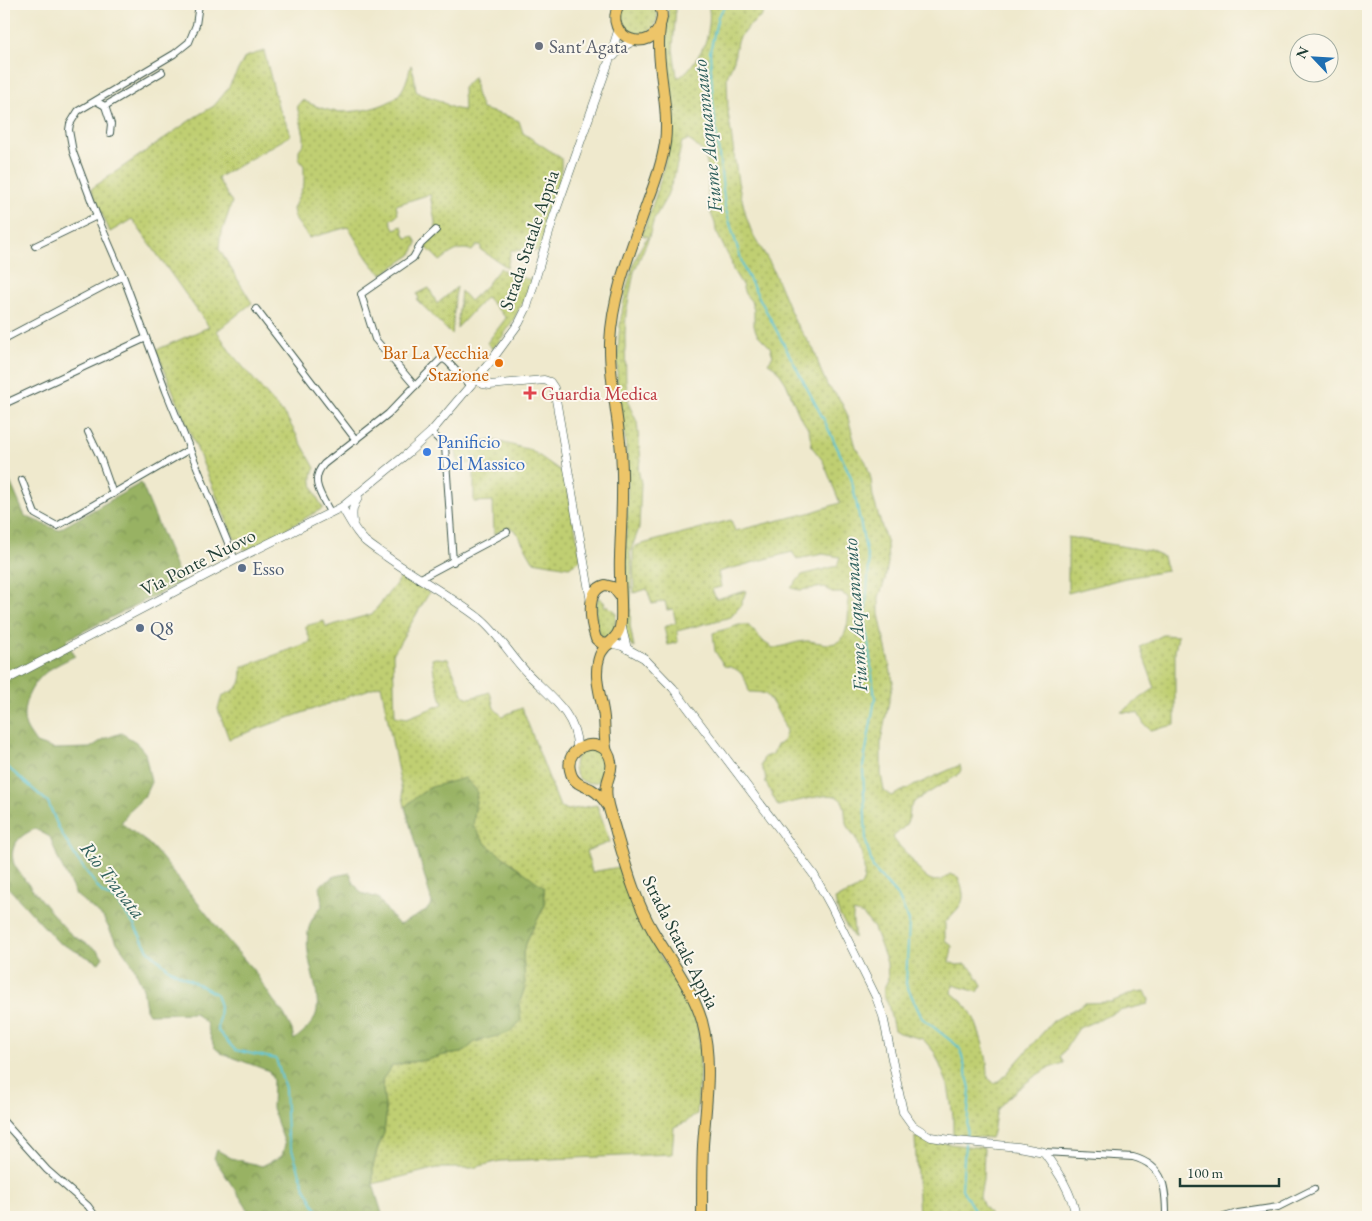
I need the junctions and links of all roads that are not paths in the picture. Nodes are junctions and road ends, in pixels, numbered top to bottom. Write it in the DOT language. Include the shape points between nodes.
graph roads {
  1 [pos="199,4"];
  2 [pos="619,4"];
  3 [pos="658,4"];
  4 [pos="660,27"];
  5 [pos="618,28"];
  6 [pos="638,40"];
  7 [pos="608,64"];
  8 [pos="661,68"];
  9 [pos="162,72"];
  10 [pos="96,101"];
  11 [pos="104,106"];
  12 [pos="110,133"];
  13 [pos="97,216"];
  14 [pos="436,230"];
  15 [pos="35,246"];
  16 [pos="123,276"];
  17 [pos="256,309"];
  18 [pos="146,338"];
  19 [pos="4,339"];
  20 [pos="476,380"];
  21 [pos="415,386"];
  22 [pos="470,386"];
  23 [pos="4,404"];
  24 [pos="88,432"];
  25 [pos="431,432"];
  26 [pos="356,440"];
  27 [pos="190,449"];
  28 [pos="22,480"];
  29 [pos="363,490"];
  30 [pos="113,494"];
  31 [pos="342,507"];
  32 [pos="330,512"];
  33 [pos="353,527"];
  34 [pos="507,532"];
  35 [pos="620,557"];
  36 [pos="235,560"];
  37 [pos="453,562"];
  38 [pos="419,579"];
  39 [pos="587,579"];
  40 [pos="605,585"];
  41 [pos="620,595"];
  42 [pos="591,605"];
  43 [pos="621,624"];
  44 [pos="594,633"];
  45 [pos="609,643"];
  46 [pos="628,649"];
  47 [pos="597,673"];
  48 [pos="4,681"];
  49 [pos="574,728"];
  50 [pos="604,731"];
  51 [pos="589,744"];
  52 [pos="577,749"];
  53 [pos="607,752"];
  54 [pos="609,776"];
  55 [pos="586,787"];
  56 [pos="608,805"];
  57 [pos="4,1122"];
  58 [pos="1044,1152"];
  59 [pos="1314,1189"];
  60 [pos="96,1217"];
  61 [pos="702,1217"];
  62 [pos="1076,1217"];
  63 [pos="1166,1217"];
  64 [pos="1224,1217"];
  1 -- 10 [label="street" via="189,42"];
  2 -- 5 [label="main road, Strada Statale Appia" via="615,16"];
  3 -- 4 [label="main road" via="662,13"];
  4 -- 6 [label="main road, Strada Statale Appia" via="656,34"];
  4 -- 8 [label="main road"];
  5 -- 6 [label="main road" via="625,36"];
  5 -- 7 [label="street, Strada Statale Appia"];
  6 -- 7 [label="street, Strada Statale Appia" via="620,48"];
  6 -- 8 [label="main road" via="652,48"];
  7 -- 20 [label="street, Strada Statale Appia" via="554,216 527,307 519,324"];
  8 -- 35 [label="main road" via="666,114 665,144 616,298 610,342 623,490"];
  9 -- 11 [label="street"];
  10 -- 11 [label="street"];
  10 -- 13 [label="street" via="78,111 69,130 73,152"];
  11 -- 12 [label="street" via="111,124"];
  13 -- 15 [label="street"];
  13 -- 16 [label="street"];
  14 -- 21 [label="street" via="421,244 413,258 361,294 376,339"];
  16 -- 18 [label="street"];
  16 -- 19 [label="street"];
  17 -- 26 [label="street"];
  18 -- 23 [label="street"];
  18 -- 27 [label="street"];
  20 -- 22 [label="street, Strada Statale Appia"];
  20 -- 39 [label="street" via="490,385 544,380 554,388"];
  21 -- 22 [label="street" via="444,359"];
  21 -- 26 [label="street"];
  22 -- 25 [label="street, Strada Statale Appia"];
  24 -- 30 [label="street"];
  25 -- 29 [label="street, Strada Statale Appia"];
  25 -- 37 [label="street" via="445,446"];
  26 -- 32 [label="street" via="317,471 318,488"];
  27 -- 30 [label="street"];
  27 -- 36 [label="street"];
  28 -- 30 [label="street" via="35,514 57,526"];
  29 -- 31 [label="street, Strada Statale Appia"];
  29 -- 33 [label="street, Strada Statale Appia" via="354,503"];
  31 -- 32 [label="street, Via Ponte Nuovo"];
  31 -- 33 [label="street"];
  32 -- 36 [label="street, Via Ponte Nuovo"];
  33 -- 38 [label="street" via="364,541"];
  34 -- 37 [label="street"];
  35 -- 40 [label="main road"];
  35 -- 41 [label="main road"];
  36 -- 48 [label="street, Via Ponte Nuovo"];
  37 -- 38 [label="street"];
  38 -- 49 [label="street" via="493,631 526,672 560,706"];
  39 -- 40 [label="street" via="594,584"];
  39 -- 42 [label="street"];
  40 -- 41 [label="main road" via="614,587"];
  40 -- 42 [label="main road" via="595,593"];
  41 -- 43 [label="main road"];
  42 -- 44 [label="main road, Strada Statale Appia"];
  43 -- 45 [label="main road" via="618,635"];
  43 -- 46 [label="street"];
  44 -- 45 [label="main road" via="601,643"];
  44 -- 47 [label="main road, Strada Statale Appia"];
  45 -- 46 [label="street"];
  45 -- 47 [label="main road" via="601,653"];
  46 -- 58 [label="street" via="644,658 673,688 814,875 876,996 903,1112 913,1126 931,1137"];
  47 -- 50 [label="main road, Strada Statale Appia"];
  49 -- 51 [label="street"];
  49 -- 52 [label="street"];
  50 -- 51 [label="main road" via="598,741"];
  50 -- 53 [label="main road, Strada Statale Appia"];
  51 -- 52 [label="main road"];
  51 -- 53 [label="main road"];
  52 -- 55 [label="main road" via="572,754 569,768 574,780"];
  53 -- 54 [label="main road, Strada Statale Appia" via="612,768"];
  54 -- 55 [label="main road" via="600,785"];
  54 -- 56 [label="main road, Strada Statale Appia" via="606,790"];
  55 -- 56 [label="main road"];
  56 -- 61 [label="main road, Strada Statale Appia" via="640,904 652,930 687,985 702,1020 708,1075"];
  57 -- 60 [label="street" via="47,1170"];
  58 -- 62 [label="street" via="1063,1180"];
  58 -- 63 [label="street" via="1143,1160 1163,1178"];
  59 -- 64 [label="street" via="1278,1207"];
}
